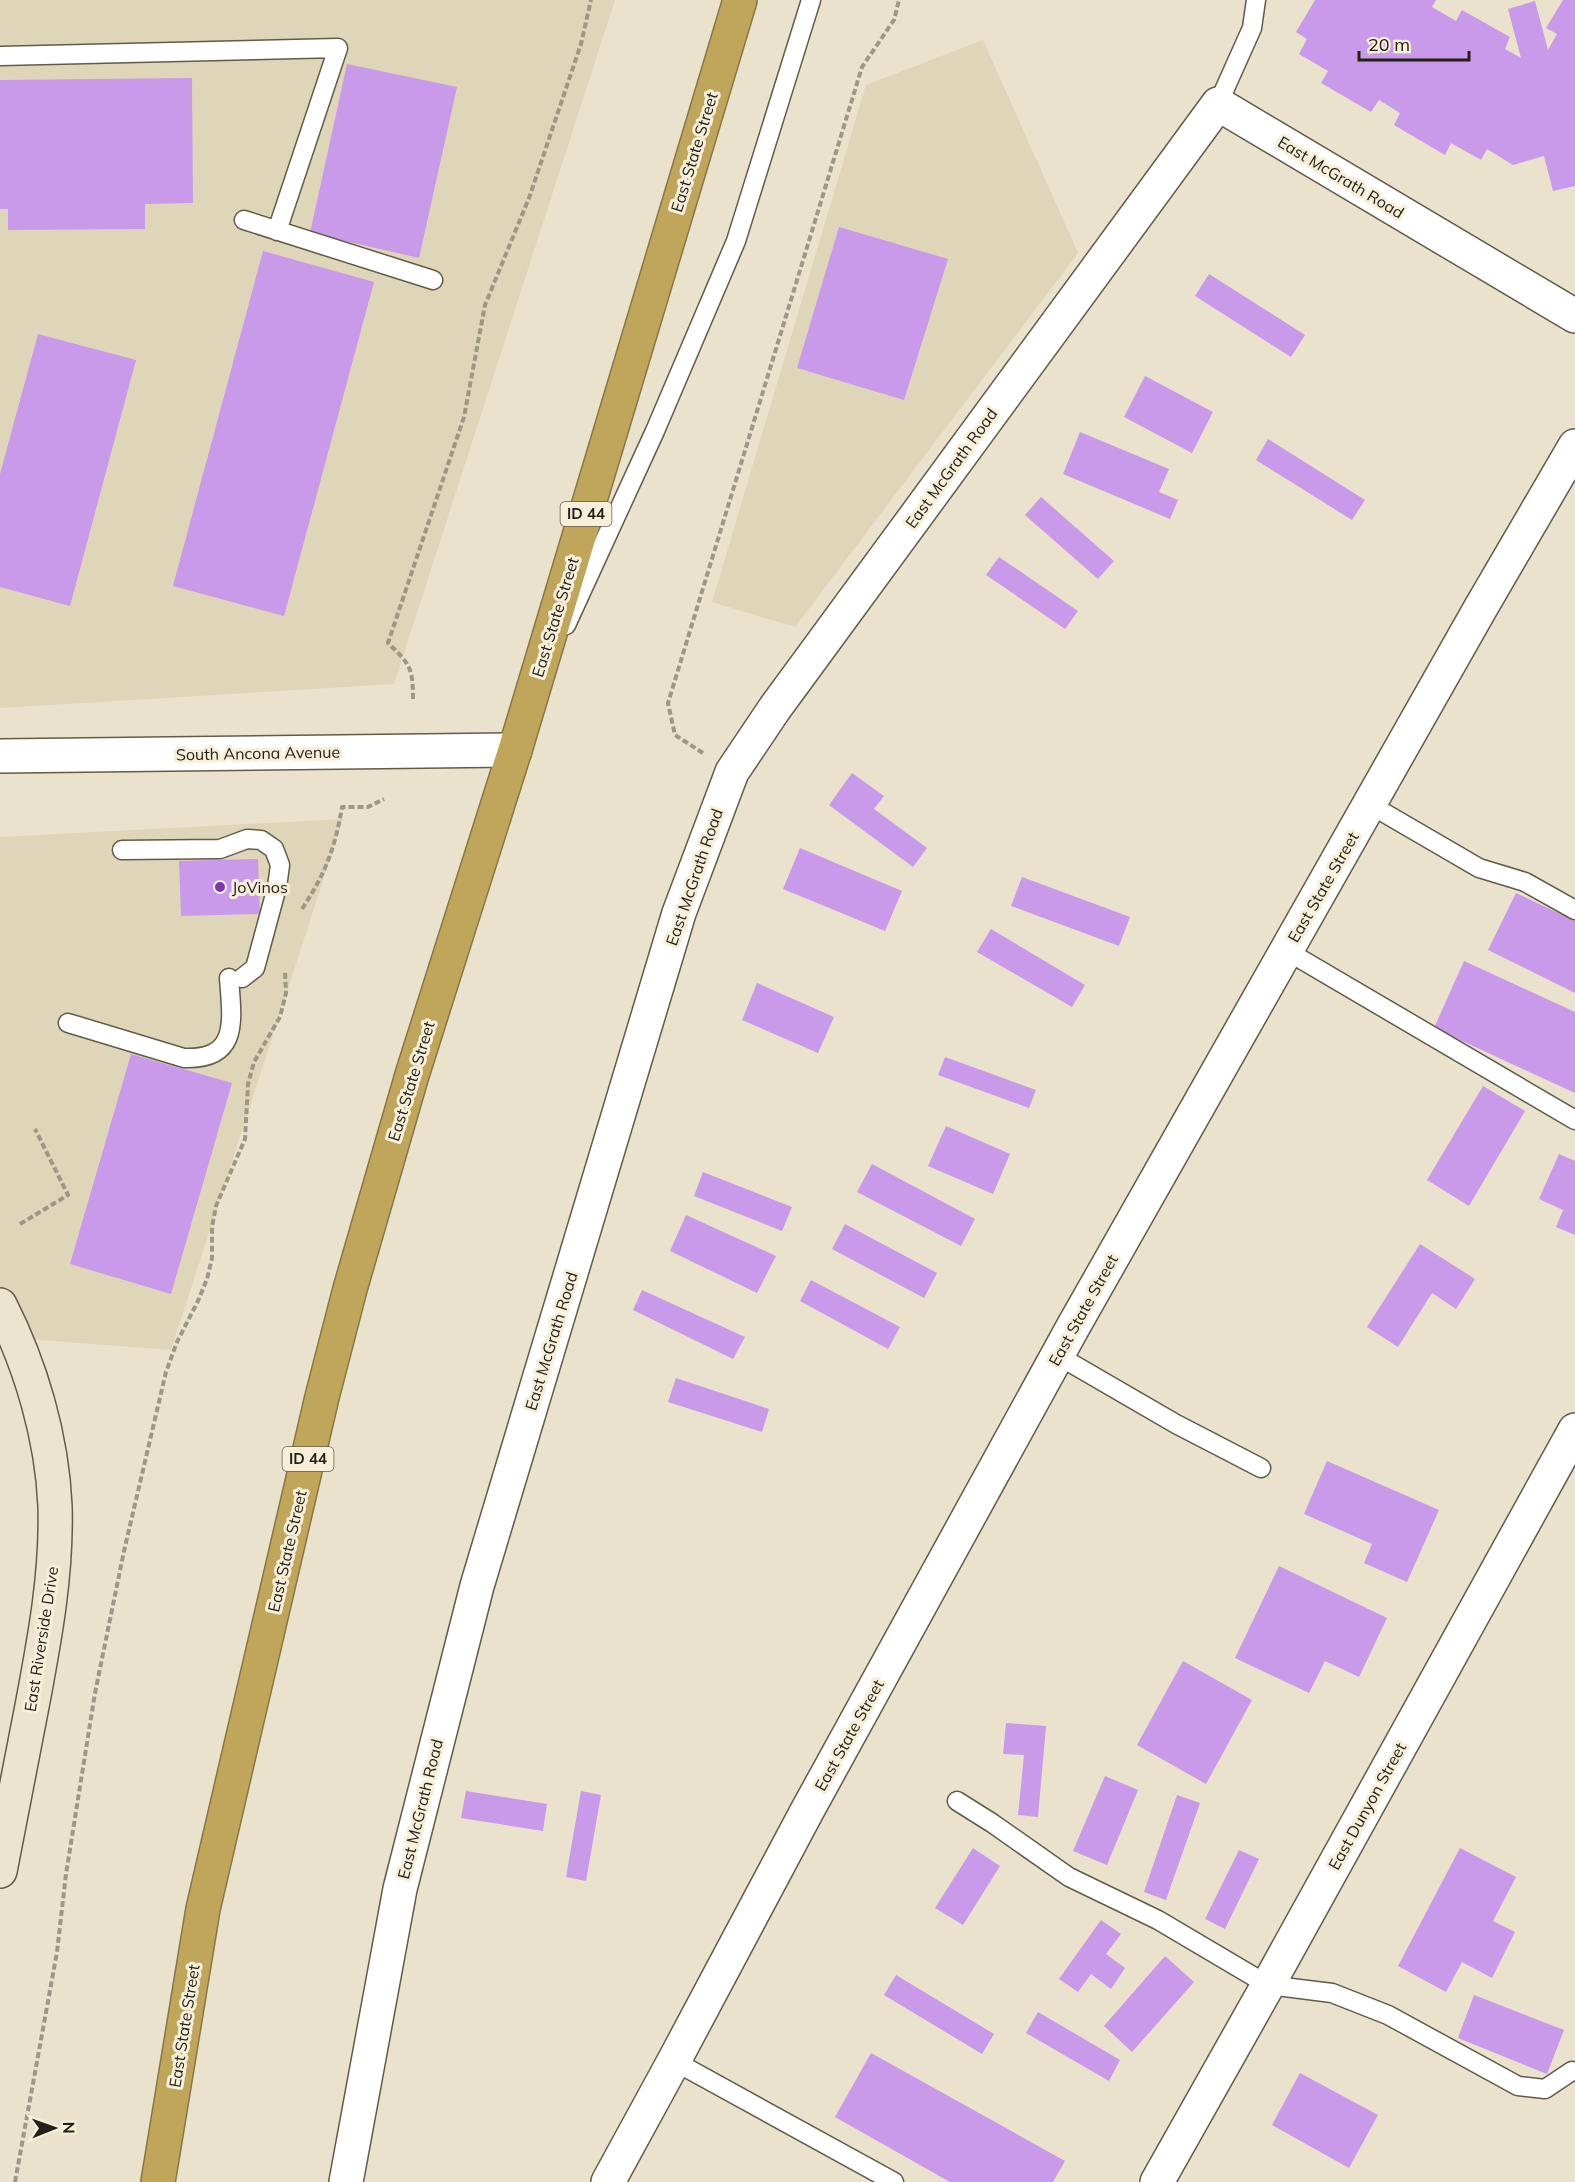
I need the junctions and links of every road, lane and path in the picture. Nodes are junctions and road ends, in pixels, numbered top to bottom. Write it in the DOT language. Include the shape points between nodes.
graph roads {
  1 [pos="591,0"];
  2 [pos="740,0"];
  3 [pos="810,0"];
  4 [pos="899,0"];
  5 [pos="1256,0"];
  6 [pos="0,56"];
  7 [pos="1218,104"];
  8 [pos="244,220"];
  9 [pos="277,231"];
  10 [pos="433,280"];
  11 [pos="1575,316"];
  12 [pos="1575,446"];
  13 [pos="413,699"];
  14 [pos="527,711"];
  15 [pos="515,750"];
  16 [pos="0,756"];
  17 [pos="732,772"];
  18 [pos="384,799"];
  19 [pos="1370,804"];
  20 [pos="122,850"];
  21 [pos="1575,910"];
  22 [pos="297,916"];
  23 [pos="1287,951"];
  24 [pos="285,966"];
  25 [pos="68,1023"];
  26 [pos="1575,1120"];
  27 [pos="35,1129"];
  28 [pos="20,1224"];
  29 [pos="0,1305"];
  30 [pos="7,1337"];
  31 [pos="1058,1355"];
  32 [pos="1575,1430"];
  33 [pos="1262,1468"];
  34 [pos="957,1801"];
  35 [pos="0,1871"];
  36 [pos="1268,1985"];
  37 [pos="674,2061"];
  38 [pos="1572,2071"];
  39 [pos="15,2182"];
  40 [pos="158,2182"];
  41 [pos="346,2182"];
  42 [pos="608,2182"];
  43 [pos="894,2182"];
  44 [pos="1157,2182"];
  1 -- 13 [label="path" via="529,198 485,305 464,417 388,643 406,660 413,676"];
  2 -- 14 [label="highway, East State Street / ID 44"];
  3 -- 14 [label="lane" via="736,241 655,431"];
  4 -- 17 [label="path" via="894,20 862,67 668,703 675,735"];
  5 -- 7 [label="lane" via="1252,28"];
  6 -- 9 [label="lane" via="338,48"];
  7 -- 11 [label="street, East McGrath Road"];
  7 -- 17 [label="street, East McGrath Road"];
  8 -- 9 [label="lane"];
  9 -- 10 [label="lane"];
  12 -- 19 [label="street, East State Street"];
  14 -- 15 [label="highway, East State Street / ID 44"];
  15 -- 16 [label="street, South Ancona Avenue"];
  15 -- 40 [label="highway, East State Street / ID 44" via="412,1075 322,1397 203,1909"];
  17 -- 41 [label="street, East McGrath Road" via="679,913 477,1586 400,1889"];
  18 -- 22 [label="path" via="368,807 342,807 337,838 323,874"];
  19 -- 21 [label="lane" via="1479,867 1525,882"];
  19 -- 23 [label="street, East State Street"];
  20 -- 25 [label="lane" via="220,849 247,839 261,840 274,849 280,865 277,887 255,968 235,978 231,1030 225,1044 212,1055 184,1058"];
  23 -- 26 [label="lane"];
  23 -- 31 [label="street, East State Street"];
  24 -- 39 [label="path" via="286,993 280,1017 254,1062 248,1084 245,1139 216,1206 207,1279 165,1372 124,1551 95,1693 57,1952"];
  27 -- 28 [label="path" via="68,1196"];
  29 -- 30 [label="street, East Riverside Drive"];
  30 -- 35 [label="street, East Riverside Drive" via="36,1394 55,1505 53,1578"];
  31 -- 33 [label="lane" via="1176,1424"];
  31 -- 37 [label="street, East State Street" via="807,1810"];
  32 -- 36 [label="street, East Dunyon Street"];
  34 -- 36 [label="lane" via="1069,1877 1158,1920"];
  36 -- 38 [label="lane" via="1332,1993 1379,2012 1518,2086 1545,2089"];
  36 -- 44 [label="street, East Dunyon Street"];
  37 -- 42 [label="street, East State Street"];
  37 -- 43 [label="lane"];
}
